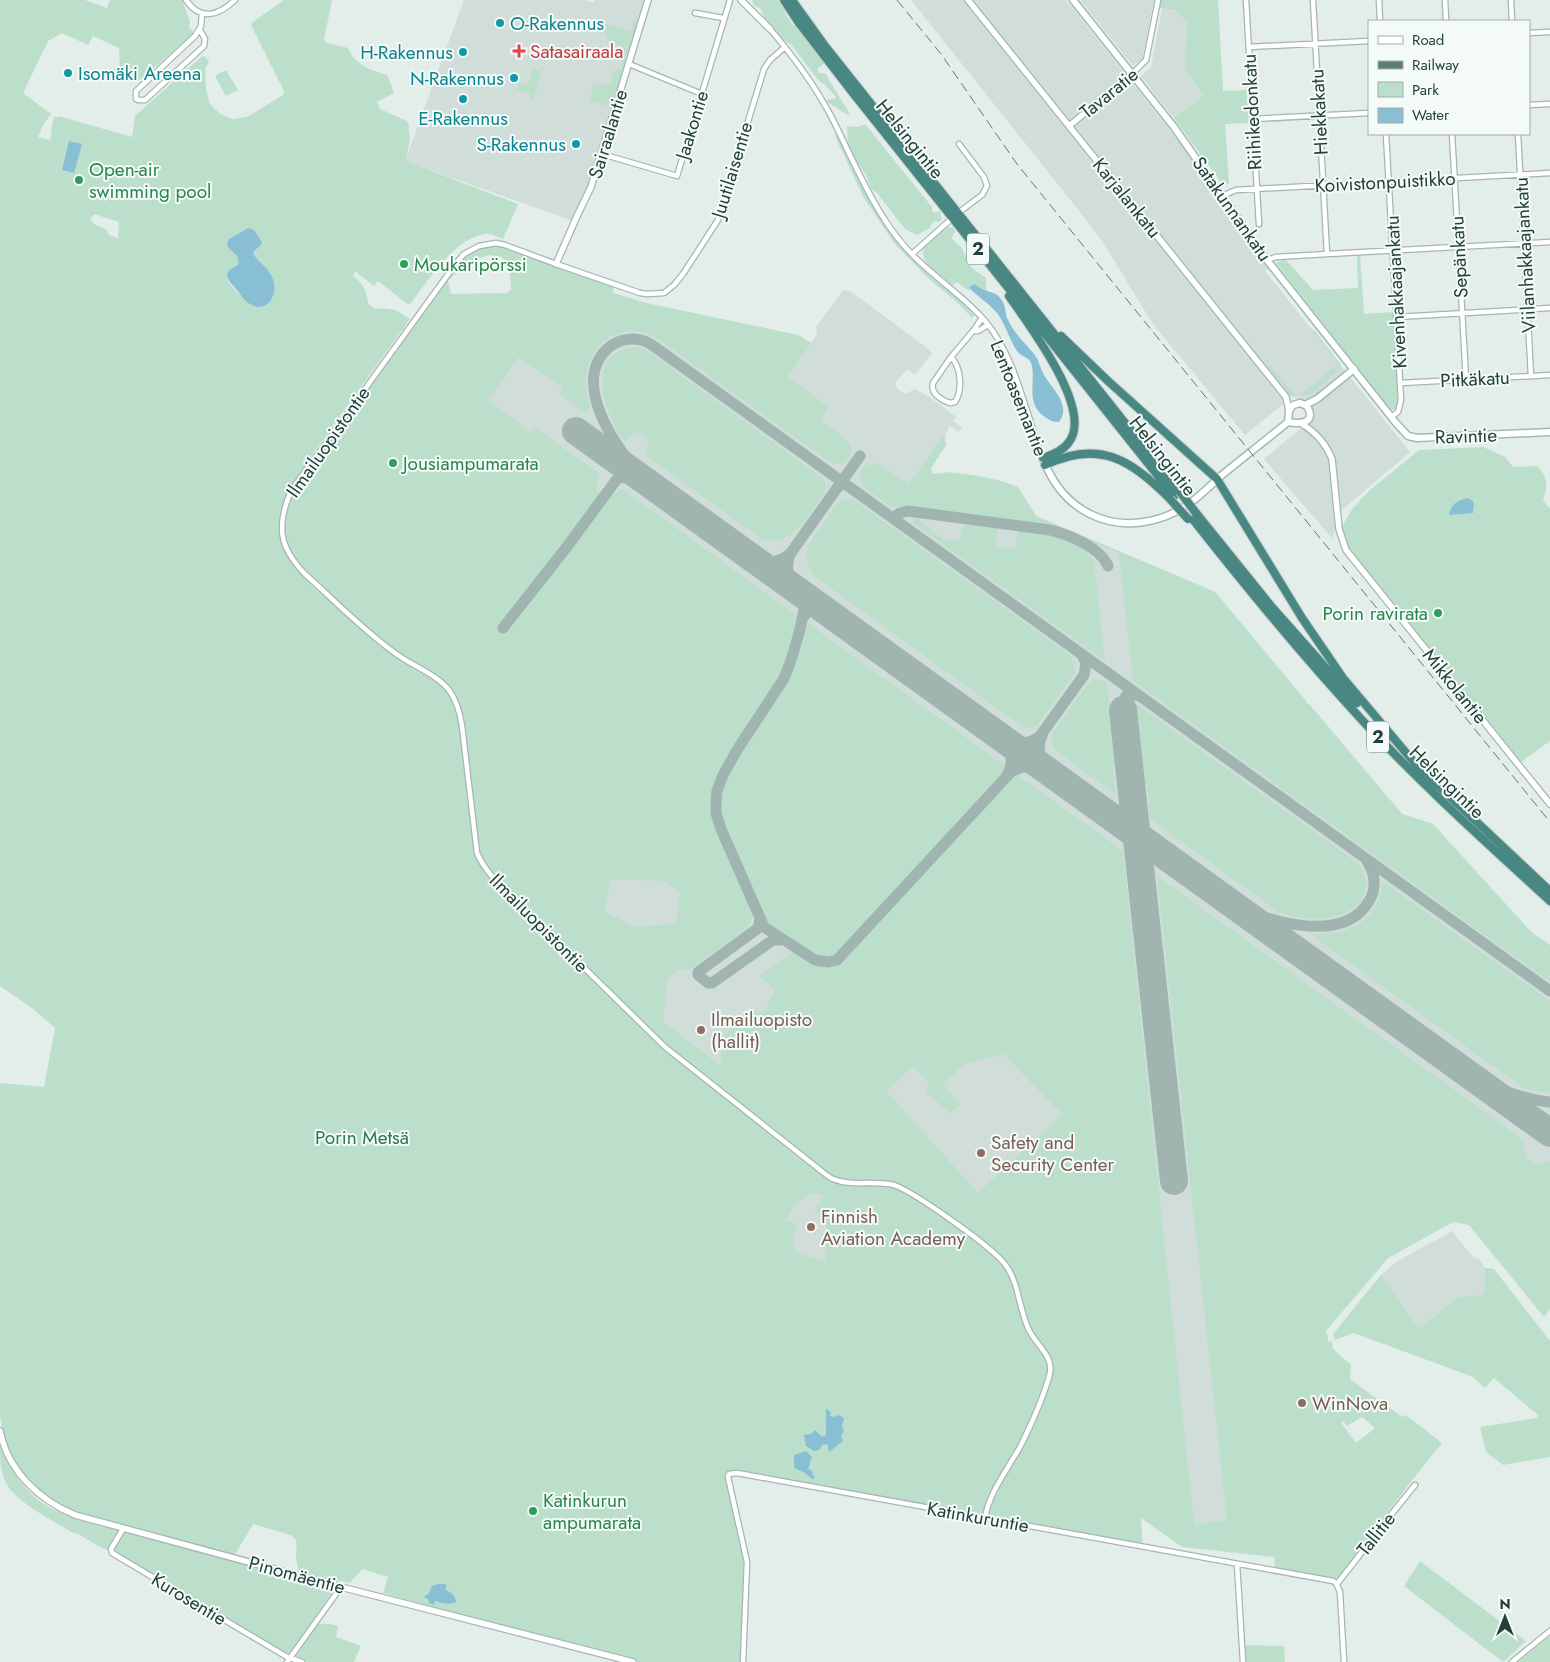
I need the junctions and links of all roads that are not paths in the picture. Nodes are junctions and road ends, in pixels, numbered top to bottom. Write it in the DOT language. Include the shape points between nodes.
graph roads {
  1 [pos="186,0"];
  2 [pos="235,0"];
  3 [pos="648,0"];
  4 [pos="730,0"];
  5 [pos="741,0"];
  6 [pos="784,0"];
  7 [pos="792,0"];
  8 [pos="968,0"];
  9 [pos="1073,0"];
  10 [pos="1158,0"];
  11 [pos="1246,0"];
  12 [pos="1313,0"];
  13 [pos="1379,0"];
  14 [pos="1445,0"];
  15 [pos="1511,0"];
  16 [pos="202,13"];
  17 [pos="696,13"];
  18 [pos="724,18"];
  19 [pos="1380,20"];
  20 [pos="1446,20"];
  21 [pos="1512,20"];
  22 [pos="770,29"];
  23 [pos="200,30"];
  24 [pos="1550,32"];
  25 [pos="1530,34"];
  26 [pos="1368,41"];
  27 [pos="1315,43"];
  28 [pos="785,47"];
  29 [pos="1249,47"];
  30 [pos="629,64"];
  31 [pos="1132,74"];
  32 [pos="702,94"];
  33 [pos="1550,104"];
  34 [pos="1530,105"];
  35 [pos="1368,113"];
  36 [pos="1319,116"];
  37 [pos="1253,119"];
  38 [pos="1069,126"];
  39 [pos="1386,135"];
  40 [pos="1452,135"];
  41 [pos="1518,135"];
  42 [pos="959,144"];
  43 [pos="602,154"];
  44 [pos="1550,173"];
  45 [pos="1521,175"];
  46 [pos="1455,178"];
  47 [pos="1389,181"];
  48 [pos="1323,185"];
  49 [pos="1257,188"];
  50 [pos="1222,196"];
  51 [pos="962,210"];
  52 [pos="949,221"];
  53 [pos="1259,224"];
  54 [pos="1550,242"];
  55 [pos="974,244"];
  56 [pos="1524,244"];
  57 [pos="1458,247"];
  58 [pos="1393,250"];
  59 [pos="912,254"];
  60 [pos="1327,254"];
  61 [pos="1267,260"];
  62 [pos="556,264"];
  63 [pos="1031,304"];
  64 [pos="1550,308"];
  65 [pos="1528,309"];
  66 [pos="1462,312"];
  67 [pos="1397,317"];
  68 [pos="982,318"];
  69 [pos="988,325"];
  70 [pos="973,331"];
  71 [pos="951,357"];
  72 [pos="1354,369"];
  73 [pos="1550,375"];
  74 [pos="1532,376"];
  75 [pos="1466,380"];
  76 [pos="1401,383"];
  77 [pos="1286,397"];
  78 [pos="1306,408"];
  79 [pos="1289,416"];
  80 [pos="1391,417"];
  81 [pos="1299,423"];
  82 [pos="1312,430"];
  83 [pos="1550,432"];
  84 [pos="1044,461"];
  85 [pos="1217,480"];
  86 [pos="1175,496"];
  87 [pos="1191,516"];
  88 [pos="1418,767"];
  89 [pos="1550,804"];
  90 [pos="1550,891"];
  91 [pos="1550,901"];
  92 [pos="0,1431"];
  93 [pos="1415,1485"];
  94 [pos="985,1518"];
  95 [pos="124,1529"];
  96 [pos="1237,1564"];
  97 [pos="1337,1584"];
  98 [pos="341,1586"];
  99 [pos="1550,1631"];
  100 [pos="288,1660"];
  101 [pos="302,1662"];
  102 [pos="633,1662"];
  103 [pos="743,1662"];
  104 [pos="1243,1662"];
  105 [pos="1344,1662"];
  106 [pos="1512,1662"];
  1 -- 16 [label="street" via="193,10"];
  2 -- 16 [label="street" via="221,12"];
  3 -- 30 [label="street, Sairaalantie"];
  4 -- 18 [label="street, Jaakontie"];
  5 -- 22 [label="street, Lentoasemantie"];
  6 -- 55 [label="highway, Helsingintie / 2" via="853,93"];
  7 -- 63 [label="highway, Helsingintie / 2"];
  8 -- 38 [label="street, Karjalankatu"];
  9 -- 31 [label="main road, Satakunnankatu"];
  10 -- 31 [label="street, Tavaratie" via="1146,60"];
  11 -- 29 [label="street, Riihikedonkatu"];
  12 -- 27 [label="street, Hiekkakatu"];
  13 -- 19 [label="street"];
  14 -- 20 [label="street"];
  15 -- 21 [label="street"];
  16 -- 23 [label="street"];
  17 -- 18 [label="street"];
  18 -- 32 [label="street, Jaakontie"];
  22 -- 28 [label="street, Lentoasemantie"];
  23 -- 23 [label="street" via="136,90 138,100 145,100 204,46 205,39"];
  24 -- 25 [label="street"];
  26 -- 27 [label="street"];
  27 -- 29 [label="street"];
  27 -- 36 [label="street, Hiekkakatu"];
  28 -- 59 [label="street, Lentoasemantie" via="823,102 874,203"];
  28 -- 62 [label="street, Juutilaisentie" via="764,68 718,220 674,285 664,293 647,294"];
  29 -- 37 [label="street, Riihikedonkatu"];
  30 -- 32 [label="street"];
  30 -- 43 [label="street, Sairaalantie"];
  31 -- 38 [label="street, Tavaratie"];
  31 -- 50 [label="main road, Satakunnankatu"];
  32 -- 43 [label="street, Jaakontie" via="677,176"];
  33 -- 34 [label="street"];
  35 -- 36 [label="street"];
  36 -- 37 [label="street"];
  36 -- 48 [label="street, Hiekkakatu"];
  37 -- 49 [label="street, Riihikedonkatu"];
  38 -- 77 [label="street, Karjalankatu"];
  39 -- 47 [label="street, Kivenhakkaajankatu"];
  40 -- 46 [label="street, Sepänkatu"];
  41 -- 45 [label="street, Viilanhakkaajankatu"];
  42 -- 51 [label="street" via="987,186 982,195"];
  43 -- 62 [label="street, Sairaalantie" via="591,187"];
  44 -- 45 [label="street, Koivistonpuistikko"];
  45 -- 46 [label="street, Koivistonpuistikko"];
  45 -- 56 [label="street, Viilanhakkaajankatu"];
  46 -- 47 [label="street, Koivistonpuistikko"];
  46 -- 57 [label="street, Sepänkatu"];
  47 -- 48 [label="street, Koivistonpuistikko"];
  47 -- 58 [label="street, Kivenhakkaajankatu"];
  48 -- 49 [label="street, Koivistonpuistikko"];
  48 -- 60 [label="street, Hiekkakatu"];
  49 -- 50 [label="street, Koivistonpuistikko" via="1236,190"];
  49 -- 53 [label="street, Riihikedonkatu"];
  50 -- 61 [label="main road, Satakunnankatu"];
  52 -- 59 [label="street"];
  54 -- 56 [label="street"];
  55 -- 84 [label="highway" via="1038,339 1070,400 1075,424 1070,442"];
  55 -- 86 [label="highway, Helsingintie / 2"];
  56 -- 57 [label="street"];
  56 -- 65 [label="street, Viilanhakkaajankatu"];
  57 -- 58 [label="street"];
  57 -- 66 [label="street, Sepänkatu"];
  58 -- 60 [label="street"];
  58 -- 67 [label="street, Kivenhakkaajankatu"];
  59 -- 68 [label="street, Lentoasemantie"];
  60 -- 61 [label="street"];
  61 -- 72 [label="main road, Satakunnankatu"];
  62 -- 94 [label="street, Ilmailuopistontie" via="496,244 464,254 291,491 282,523 288,553 305,574 375,637 436,678 453,696 460,712 477,853 490,875 508,893 665,1047 824,1173 834,1180 886,1184 909,1192 982,1243 1007,1266 1029,1330 1049,1359 1051,1370 1034,1417 992,1495"];
  63 -- 85 [label="highway" via="1108,381"];
  63 -- 86 [label="highway, Helsingintie / 2"];
  64 -- 65 [label="street"];
  65 -- 66 [label="street"];
  65 -- 74 [label="street, Viilanhakkaajankatu"];
  66 -- 67 [label="street"];
  66 -- 75 [label="street, Sepänkatu"];
  67 -- 76 [label="street, Kivenhakkaajankatu"];
  68 -- 69 [label="street, Lentoasemantie"];
  68 -- 70 [label="street"];
  69 -- 70 [label="street"];
  69 -- 84 [label="street, Lentoasemantie" via="1006,356"];
  70 -- 71 [label="street"];
  71 -- 71 [label="street" via="932,388 933,393 950,403 955,402 960,390 958,367"];
  72 -- 78 [label="main road"];
  72 -- 80 [label="main road, Satakunnankatu"];
  73 -- 74 [label="street, Pitkäkatu"];
  74 -- 75 [label="street, Pitkäkatu"];
  75 -- 76 [label="street, Pitkäkatu"];
  76 -- 80 [label="street, Kivenhakkaajankatu" via="1399,409"];
  77 -- 78 [label="street, Karjalankatu"];
  77 -- 79 [label="street, Karjalankatu"];
  78 -- 79 [label="main road" via="1294,405"];
  78 -- 81 [label="main road" via="1305,422"];
  78 -- 82 [label="street"];
  79 -- 81 [label="main road"];
  79 -- 85 [label="main road, Lentoasemantie"];
  80 -- 83 [label="main road, Ravintie" via="1406,434 1417,438"];
  81 -- 82 [label="street"];
  82 -- 89 [label="street, Mikkolantie" via="1332,459 1338,530 1346,550"];
  84 -- 85 [label="main road, Lentoasemantie" via="1054,481 1075,504 1102,519 1125,523 1154,520 1175,512"];
  84 -- 86 [label="highway" via="1073,454 1109,456 1129,464"];
  85 -- 88 [label="highway" via="1342,678"];
  86 -- 87 [label="highway, Helsingintie / 2, bridge"];
  86 -- 87 [label="highway, bridge"];
  87 -- 88 [label="highway, Helsingintie / 2" via="1310,652"];
  87 -- 91 [label="highway, Helsingintie / 2" via="1289,638 1369,727 1443,803"];
  88 -- 90 [label="highway, Helsingintie / 2"];
  92 -- 95 [label="street, Pinomäentie" via="5,1449 30,1488 61,1509"];
  93 -- 97 [label="street, Tallitie"];
  94 -- 96 [label="street, Katinkuruntie"];
  94 -- 103 [label="street, Katinkuruntie" via="729,1474 728,1483 746,1562"];
  95 -- 98 [label="street, Pinomäentie"];
  95 -- 100 [label="street, Kurosentie" via="111,1549 112,1553"];
  96 -- 97 [label="street, Katinkuruntie"];
  96 -- 104 [label="street"];
  97 -- 105 [label="street"];
  98 -- 100 [label="street"];
  98 -- 102 [label="street, Pinomäentie"];
  99 -- 106 [label="street"];
  100 -- 101 [label="street"];
}
